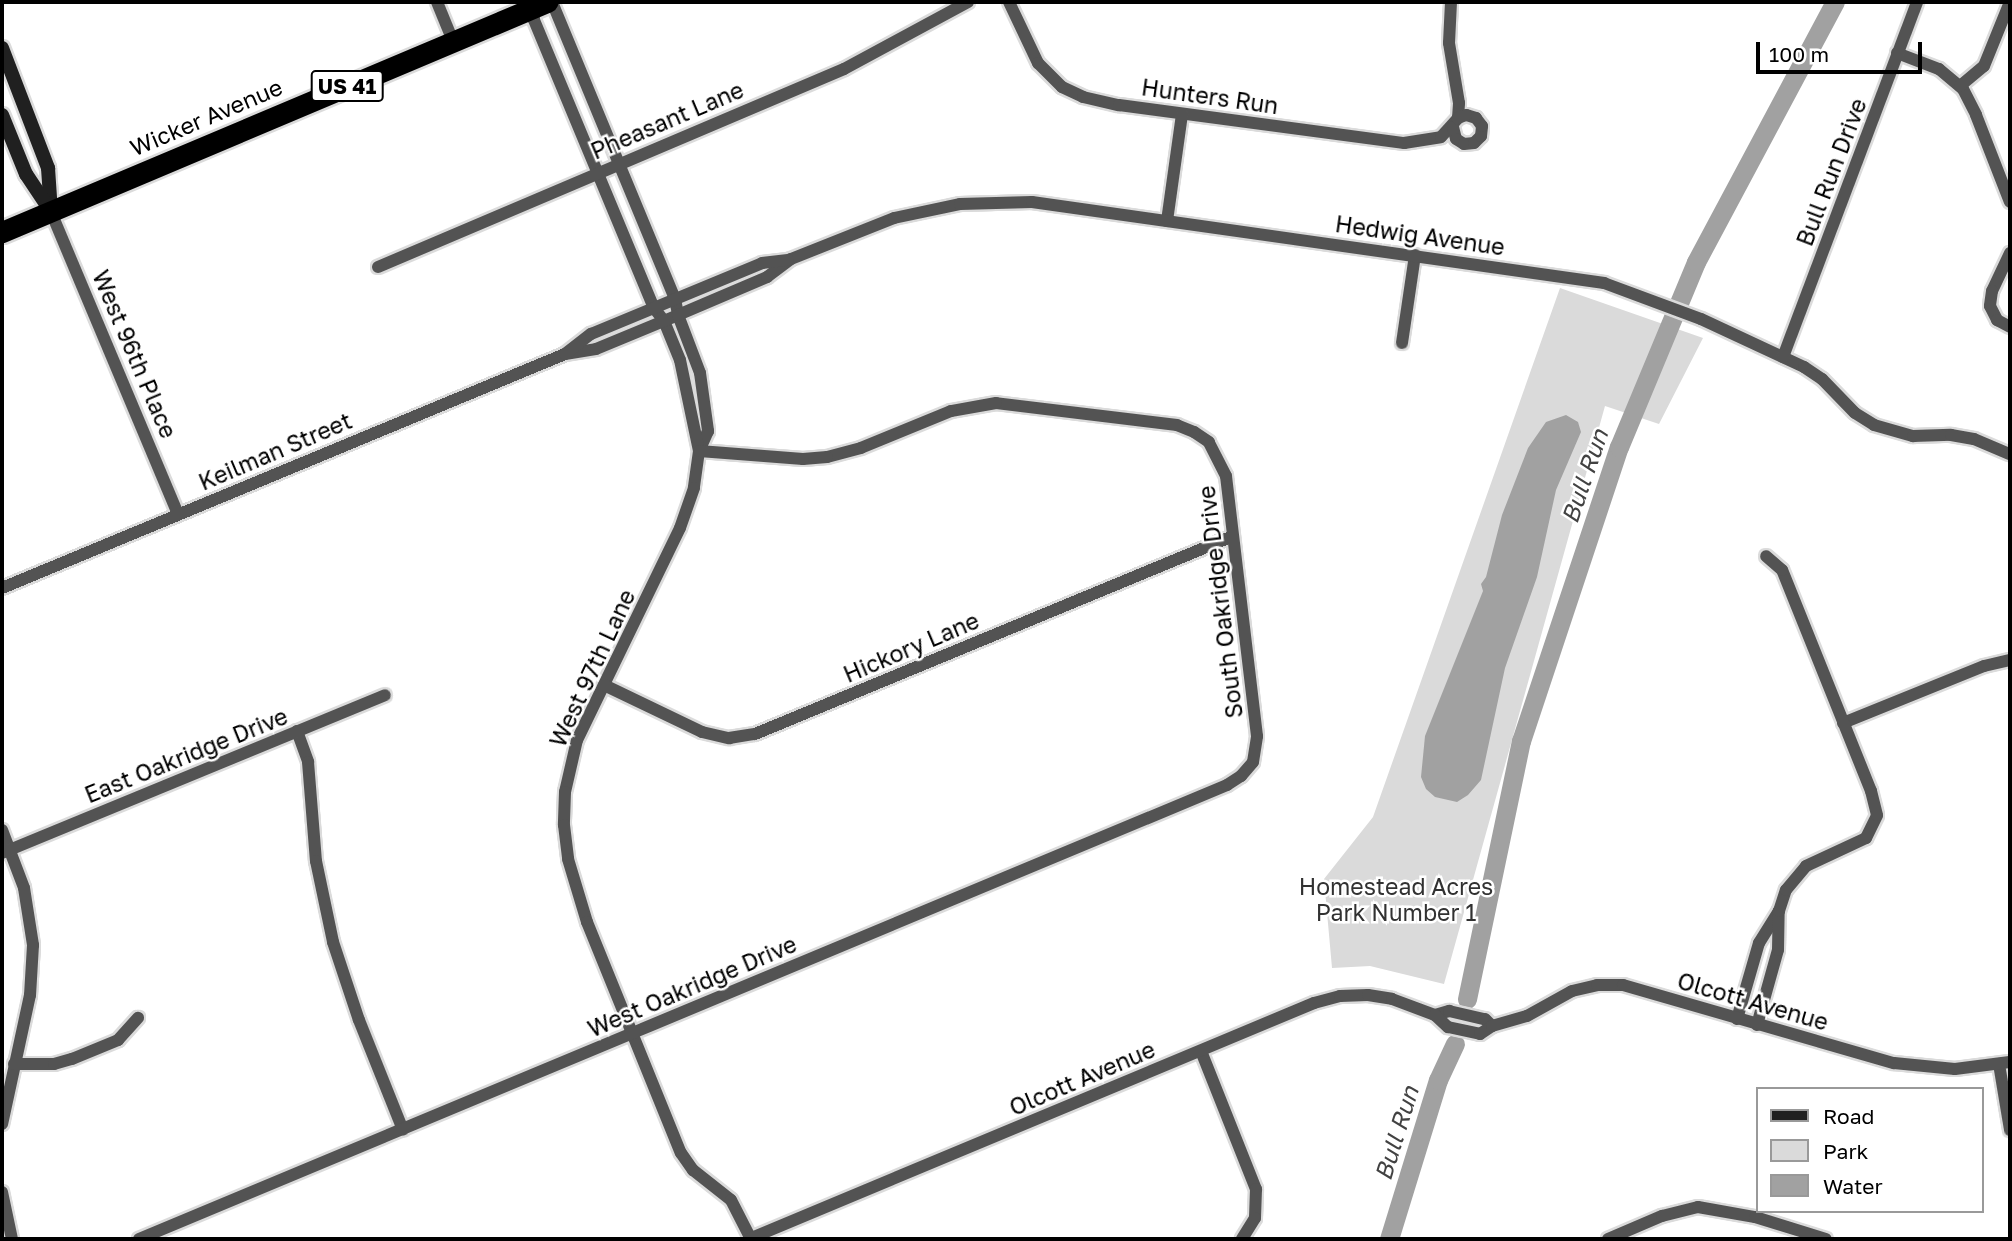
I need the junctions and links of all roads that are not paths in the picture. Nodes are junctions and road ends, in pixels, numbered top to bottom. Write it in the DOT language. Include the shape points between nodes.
graph roads {
  1 [pos="437,2"];
  2 [pos="968,2"];
  3 [pos="1009,2"];
  4 [pos="1451,2"];
  5 [pos="1917,2"];
  6 [pos="2010,2"];
  7 [pos="544,4"];
  8 [pos="453,41"];
  9 [pos="2,48"];
  10 [pos="1897,53"];
  11 [pos="1960,86"];
  12 [pos="1182,114"];
  13 [pos="2,116"];
  14 [pos="619,163"];
  15 [pos="598,172"];
  16 [pos="2010,202"];
  17 [pos="51,212"];
  18 [pos="1167,221"];
  19 [pos="2,232"];
  20 [pos="2010,253"];
  21 [pos="1415,255"];
  22 [pos="791,259"];
  23 [pos="378,267"];
  24 [pos="676,299"];
  25 [pos="654,308"];
  26 [pos="678,315"];
  27 [pos="664,321"];
  28 [pos="2010,327"];
  29 [pos="1402,343"];
  30 [pos="565,354"];
  31 [pos="1783,357"];
  32 [pos="699,451"];
  33 [pos="2010,454"];
  34 [pos="178,514"];
  35 [pos="1233,536"];
  36 [pos="1766,556"];
  37 [pos="2,587"];
  38 [pos="2010,660"];
  39 [pos="604,685"];
  40 [pos="385,695"];
  41 [pos="1843,723"];
  42 [pos="297,731"];
  43 [pos="1253,762"];
  44 [pos="2,830"];
  45 [pos="6,851"];
  46 [pos="1779,911"];
  47 [pos="138,1018"];
  48 [pos="1737,1019"];
  49 [pos="1757,1025"];
  50 [pos="632,1034"];
  51 [pos="1201,1051"];
  52 [pos="2005,1063"];
  53 [pos="13,1064"];
  54 [pos="2,1124"];
  55 [pos="403,1130"];
  56 [pos="2010,1130"];
  57 [pos="2,1192"];
  58 [pos="12,1239"];
  59 [pos="139,1239"];
  60 [pos="750,1239"];
  61 [pos="1242,1239"];
  62 [pos="1608,1239"];
  63 [pos="1826,1239"];
  1 -- 8 [label="street"];
  2 -- 14 [label="street, Pheasant Lane" via="859,62"];
  3 -- 12 [label="street, Hunters Run" via="1032,55 1062,87 1094,100"];
  4 -- 12 [label="street, Hunters Run" via="1450,43 1460,109 1455,123 1438,138 1392,142"];
  5 -- 10 [label="street, Bull Run Drive"];
  6 -- 11 [label="street" via="1984,66"];
  7 -- 8 [label="highway, Wicker Avenue / US 41"];
  7 -- 14 [label="street, West 97th Lane"];
  7 -- 15 [label="street, West 97th Lane" via="534,20"];
  8 -- 17 [label="highway, Wicker Avenue / US 41"];
  9 -- 17 [label="street, West 96th Place" via="48,168"];
  10 -- 11 [label="street" via="1939,69"];
  10 -- 31 [label="street, Bull Run Drive"];
  11 -- 16 [label="street"];
  12 -- 18 [label="street"];
  13 -- 17 [label="street, West 96th Place" via="26,174"];
  14 -- 15 [label="street, Pheasant Lane"];
  14 -- 24 [label="street, West 97th Lane"];
  15 -- 23 [label="street, Pheasant Lane"];
  15 -- 25 [label="street, West 97th Lane"];
  17 -- 19 [label="highway, Wicker Avenue / US 41"];
  17 -- 34 [label="street, West 96th Place"];
  18 -- 21 [label="street, Hedwig Avenue"];
  18 -- 22 [label="street, Hedwig Avenue" via="1032,202 967,203 894,218"];
  20 -- 28 [label="street" via="1990,298 1992,314"];
  21 -- 29 [label="street"];
  21 -- 31 [label="street, Hedwig Avenue" via="1593,280 1664,304"];
  22 -- 24 [label="street, Hedwig Avenue" via="762,263"];
  22 -- 26 [label="street, Hedwig Avenue" via="767,277"];
  24 -- 25 [label="street, Keilman Street"];
  24 -- 26 [label="street, West 97th Lane"];
  25 -- 27 [label="street, West 97th Lane"];
  25 -- 30 [label="street, Keilman Street" via="591,334"];
  26 -- 27 [label="street, Keilman Street"];
  26 -- 32 [label="street, West 97th Lane" via="705,394 708,431"];
  27 -- 30 [label="street, Keilman Street" via="596,349"];
  27 -- 32 [label="street, West 97th Lane" via="685,372"];
  30 -- 34 [label="street, Keilman Street"];
  31 -- 33 [label="street, Hedwig Avenue" via="1822,379 1847,406 1874,425 1913,436 1974,439"];
  32 -- 35 [label="street, South Oakridge Drive" via="827,457 951,411 996,402 1177,425 1209,442 1226,476"];
  32 -- 39 [label="street, West 97th Lane" via="686,515"];
  34 -- 37 [label="street, Keilman Street"];
  35 -- 39 [label="street, Hickory Lane" via="755,734 729,738 702,732"];
  35 -- 43 [label="street, South Oakridge Drive" via="1257,736"];
  36 -- 41 [label="street" via="1782,570"];
  38 -- 41 [label="street" via="1984,666"];
  39 -- 50 [label="street, West 97th Lane" via="572,756 565,792 565,842 575,889"];
  40 -- 42 [label="street, East Oakridge Drive"];
  41 -- 46 [label="street" via="1874,799 1875,824 1858,844 1799,872"];
  42 -- 45 [label="street, East Oakridge Drive"];
  42 -- 55 [label="street" via="308,762 316,861 333,942"];
  43 -- 50 [label="street, West Oakridge Drive" via="1227,785"];
  44 -- 45 [label="street"];
  45 -- 53 [label="street" via="27,900 33,945 30,995"];
  46 -- 48 [label="street" via="1759,943"];
  46 -- 49 [label="street" via="1778,950"];
  47 -- 53 [label="street" via="118,1040 72,1059"];
  48 -- 49 [label="street, Olcott Avenue"];
  48 -- 51 [label="street, Olcott Avenue" via="1635,988 1610,985 1572,991 1515,1022 1479,1034 1448,1027 1435,1016 1381,997 1340,996"];
  49 -- 52 [label="street, Olcott Avenue" via="1916,1067 1955,1069"];
  50 -- 55 [label="street, West Oakridge Drive"];
  50 -- 60 [label="street, West 97th Lane" via="686,1162 731,1200"];
  51 -- 60 [label="street, Olcott Avenue"];
  51 -- 61 [label="street" via="1256,1189 1255,1218"];
  52 -- 56 [label="street"];
  53 -- 54 [label="street"];
  55 -- 59 [label="street, West Oakridge Drive"];
  57 -- 58 [label="street"];
  62 -- 63 [label="street" via="1661,1216 1698,1207 1755,1217"];
}
